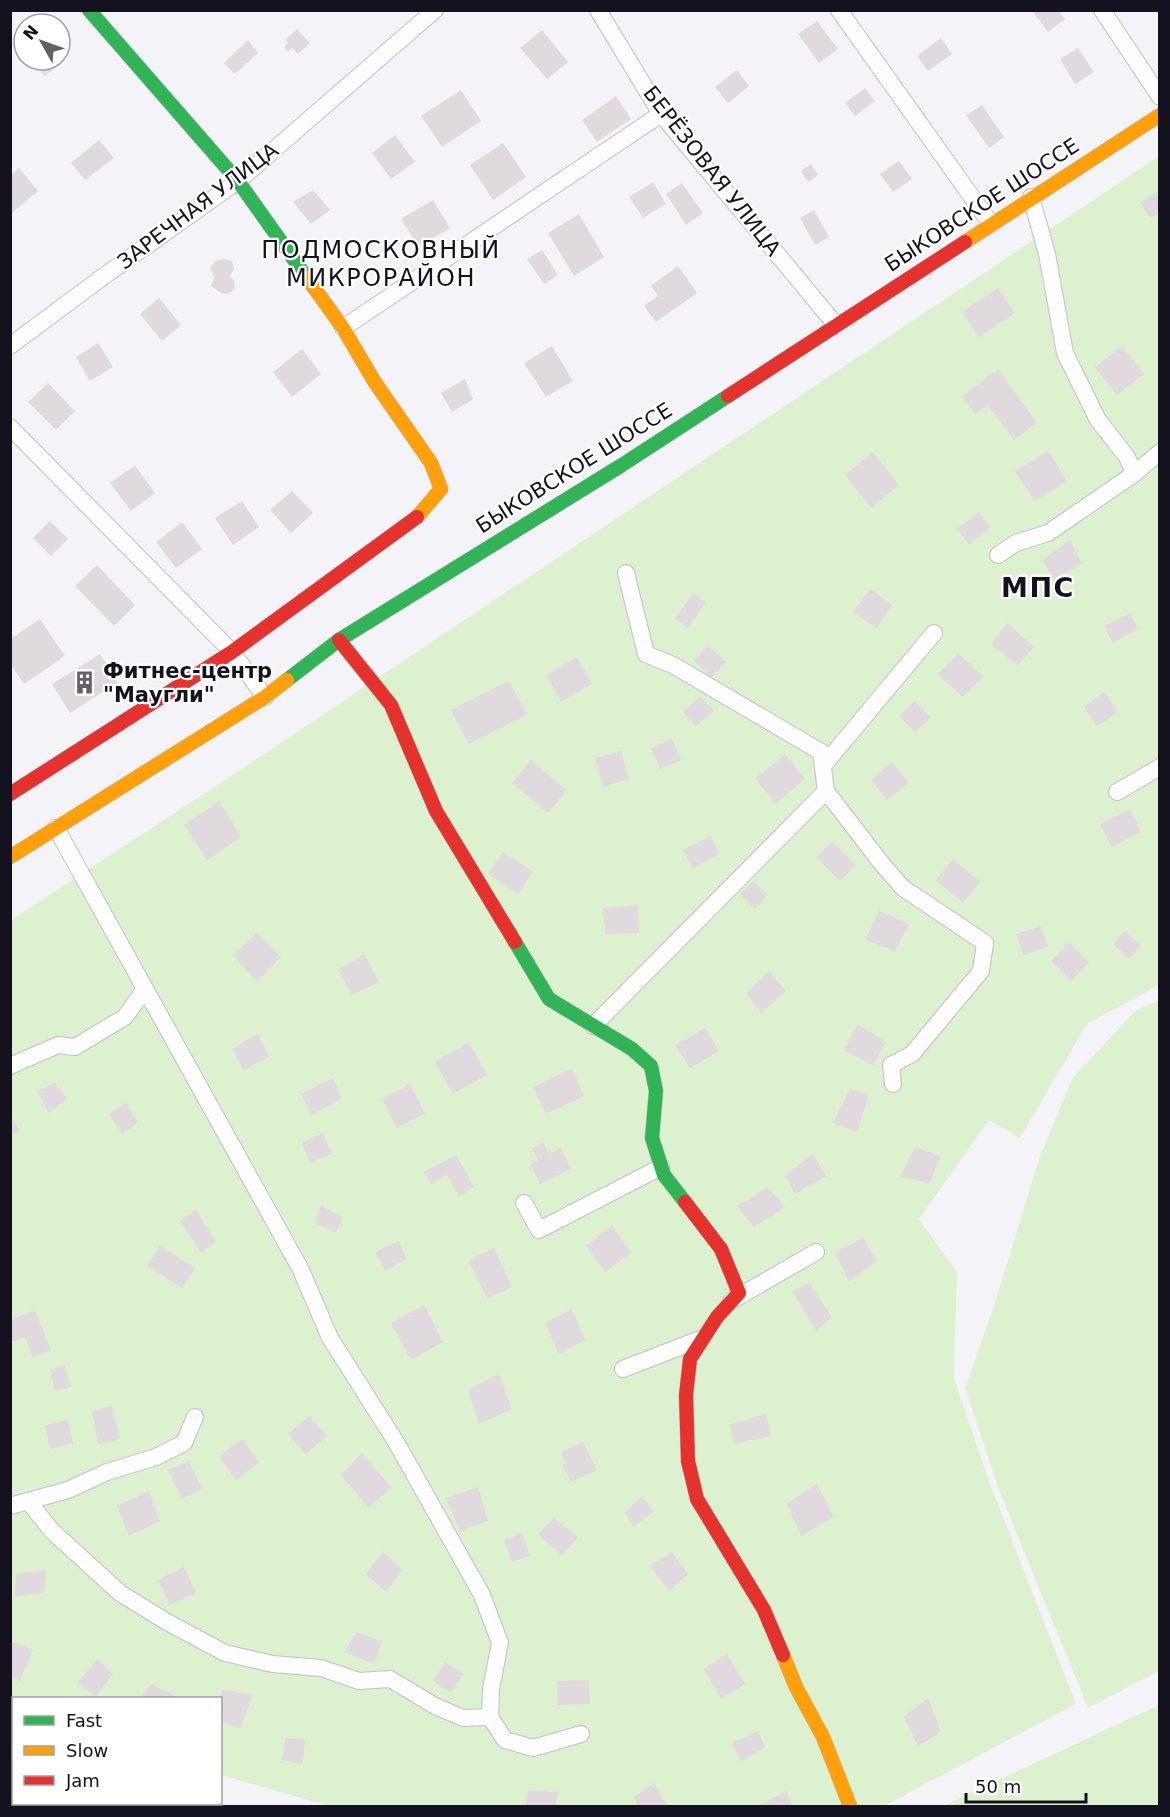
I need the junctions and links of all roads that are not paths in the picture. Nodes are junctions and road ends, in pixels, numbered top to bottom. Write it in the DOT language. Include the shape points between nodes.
graph roads {
  1 [pos="89,10"];
  2 [pos="435,10"];
  3 [pos="598,10"];
  4 [pos="839,10"];
  5 [pos="1102,10"];
  6 [pos="1160,97"];
  7 [pos="661,114"];
  8 [pos="1160,115"];
  9 [pos="238,181"];
  10 [pos="1031,197"];
  11 [pos="991,224"];
  12 [pos="836,325"];
  13 [pos="343,328"];
  14 [pos="10,346"];
  15 [pos="10,427"];
  16 [pos="1160,452"];
  17 [pos="1134,474"];
  18 [pos="998,555"];
  19 [pos="626,573"];
  20 [pos="934,633"];
  21 [pos="339,639"];
  22 [pos="232,652"];
  23 [pos="265,697"];
  24 [pos="823,766"];
  25 [pos="1160,767"];
  26 [pos="826,791"];
  27 [pos="1117,792"];
  28 [pos="10,794"];
  29 [pos="56,828"];
  30 [pos="10,857"];
  31 [pos="145,989"];
  32 [pos="593,1026"];
  33 [pos="10,1066"];
  34 [pos="893,1084"];
  35 [pos="661,1167"];
  36 [pos="524,1203"];
  37 [pos="816,1252"];
  38 [pos="730,1302"];
  39 [pos="704,1338"];
  40 [pos="623,1369"];
  41 [pos="195,1417"];
  42 [pos="28,1501"];
  43 [pos="10,1506"];
  44 [pos="490,1717"];
  45 [pos="582,1734"];
  46 [pos="850,1806"];
  1 -- 9 [label="street"];
  2 -- 9 [label="street, ЗАРЕЧНАЯ УЛИЦА"];
  3 -- 7 [label="street, БЕРЁЗОВАЯ УЛИЦА"];
  4 -- 11 [label="street"];
  5 -- 6 [label="street"];
  7 -- 12 [label="street, БЕРЁЗОВАЯ УЛИЦА"];
  7 -- 13 [label="street"];
  8 -- 10 [label="street, БЫКОВСКОЕ ШОССЕ"];
  9 -- 13 [label="street"];
  9 -- 14 [label="street, ЗАРЕЧНАЯ УЛИЦА"];
  10 -- 11 [label="street, БЫКОВСКОЕ ШОССЕ"];
  10 -- 17 [label="street" via="1047,254 1065,353 1098,420 1127,457"];
  11 -- 12 [label="street, БЫКОВСКОЕ ШОССЕ"];
  12 -- 21 [label="street, БЫКОВСКОЕ ШОССЕ" via="622,465"];
  13 -- 22 [label="street" via="431,464 441,489 418,516"];
  15 -- 22 [label="street"];
  16 -- 17 [label="street"];
  17 -- 18 [label="street" via="1048,533 1016,543"];
  19 -- 24 [label="street" via="646,654 673,665 821,752"];
  20 -- 24 [label="street"];
  21 -- 23 [label="street, БЫКОВСКОЕ ШОССЕ"];
  21 -- 32 [label="street" via="391,705 436,811 549,999"];
  22 -- 23 [label="street"];
  22 -- 28 [label="street"];
  23 -- 29 [label="street, БЫКОВСКОЕ ШОССЕ"];
  24 -- 26 [label="street"];
  25 -- 27 [label="street"];
  26 -- 32 [label="street"];
  26 -- 34 [label="street" via="903,888 985,943 981,971 912,1054 891,1065"];
  29 -- 30 [label="street, БЫКОВСКОЕ ШОССЕ"];
  29 -- 31 [label="street"];
  31 -- 33 [label="street" via="125,1017 75,1047 58,1046"];
  31 -- 44 [label="street" via="301,1270 330,1338 396,1442 482,1595 500,1643"];
  32 -- 35 [label="street" via="632,1049 651,1066 656,1092 652,1138"];
  35 -- 36 [label="street" via="539,1230"];
  35 -- 38 [label="street" via="721,1249 739,1293"];
  37 -- 38 [label="street"];
  38 -- 39 [label="street"];
  39 -- 40 [label="street"];
  39 -- 46 [label="street" via="690,1359 686,1395 688,1461 697,1499 764,1610"];
  41 -- 42 [label="street" via="184,1443 156,1458"];
  42 -- 43 [label="street"];
  42 -- 44 [label="street" via="52,1531 120,1593 225,1653 273,1664 321,1668 359,1682 390,1679 463,1718"];
  44 -- 45 [label="street" via="505,1740 533,1748"];
}
